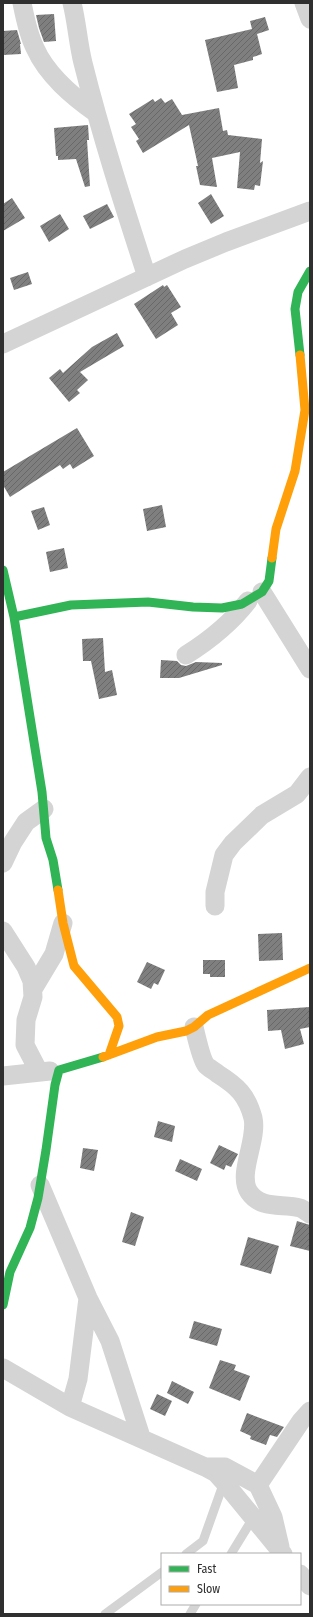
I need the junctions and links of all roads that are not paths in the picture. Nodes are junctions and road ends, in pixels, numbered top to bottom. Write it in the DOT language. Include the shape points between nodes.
graph roads {
  1 [pos="22,3"];
  2 [pos="72,3"];
  3 [pos="304,3"];
  4 [pos="310,19"];
  5 [pos="96,113"];
  6 [pos="310,211"];
  7 [pos="310,271"];
  8 [pos="147,277"];
  9 [pos="3,344"];
  10 [pos="3,570"];
  11 [pos="255,597"];
  12 [pos="14,617"];
  13 [pos="186,655"];
  14 [pos="310,669"];
  15 [pos="310,777"];
  16 [pos="44,808"];
  17 [pos="3,863"];
  18 [pos="215,906"];
  19 [pos="63,923"];
  20 [pos="3,931"];
  21 [pos="310,968"];
  22 [pos="33,990"];
  23 [pos="194,1027"];
  24 [pos="109,1055"];
  25 [pos="59,1070"];
  26 [pos="39,1072"];
  27 [pos="3,1076"];
  28 [pos="40,1185"];
  29 [pos="310,1214"];
  30 [pos="88,1298"];
  31 [pos="3,1305"];
  32 [pos="3,1368"];
  33 [pos="70,1407"];
  34 [pos="310,1411"];
  35 [pos="141,1437"];
  36 [pos="205,1467"];
  37 [pos="224,1482"];
  38 [pos="258,1485"];
  39 [pos="253,1518"];
  40 [pos="187,1553"];
  41 [pos="232,1553"];
  42 [pos="282,1553"];
  43 [pos="161,1573"];
  44 [pos="301,1575"];
  45 [pos="310,1586"];
  46 [pos="195,1605"];
  47 [pos="105,1614"];
  48 [pos="190,1614"];
  1 -- 5 [label="street" via="28,30 46,66 78,100"];
  2 -- 5 [label="street" via="82,61"];
  3 -- 4 [label="street"];
  5 -- 8 [label="street"];
  6 -- 8 [label="street" via="226,242"];
  7 -- 11 [label="street" via="298,292 295,309 305,410 300,445 295,471 276,529 269,581"];
  8 -- 9 [label="street"];
  10 -- 12 [label="street"];
  11 -- 12 [label="street" via="242,604 222,608 148,602 71,605"];
  11 -- 13 [label="street" via="216,634"];
  11 -- 14 [label="street"];
  12 -- 16 [label="street"];
  15 -- 18 [label="street" via="297,794 262,814 224,855 215,892"];
  16 -- 17 [label="street" via="26,822"];
  16 -- 19 [label="street" via="46,838 53,860"];
  19 -- 22 [label="street" via="54,954"];
  19 -- 24 [label="street" via="74,966 117,1017 119,1026"];
  20 -- 22 [label="street" via="26,967"];
  21 -- 23 [label="street" via="208,1015"];
  22 -- 26 [label="street" via="26,1020 24,1045"];
  23 -- 24 [label="street" via="157,1037"];
  23 -- 29 [label="street" via="206,1065 236,1086 251,1110 253,1135 245,1176 245,1185 249,1193 264,1204 300,1208"];
  24 -- 25 [label="street"];
  25 -- 26 [label="street"];
  25 -- 28 [label="street"];
  26 -- 27 [label="street"];
  28 -- 30 [label="street"];
  28 -- 31 [label="street" via="29,1230 11,1268"];
  30 -- 33 [label="street" via="78,1379"];
  30 -- 35 [label="street" via="110,1341"];
  32 -- 33 [label="street"];
  33 -- 35 [label="street"];
  34 -- 38 [label="street"];
  35 -- 36 [label="street"];
  36 -- 37 [label="street" via="216,1473"];
  36 -- 38 [label="street" via="225,1467"];
  37 -- 39 [label="street"];
  37 -- 40 [label="lane" via="203,1541"];
  38 -- 42 [label="street" via="274,1517"];
  39 -- 41 [label="lane"];
  39 -- 42 [label="street"];
  43 -- 47 [label="lane"];
  44 -- 45 [label="street"];
  46 -- 48 [label="lane"];
}
